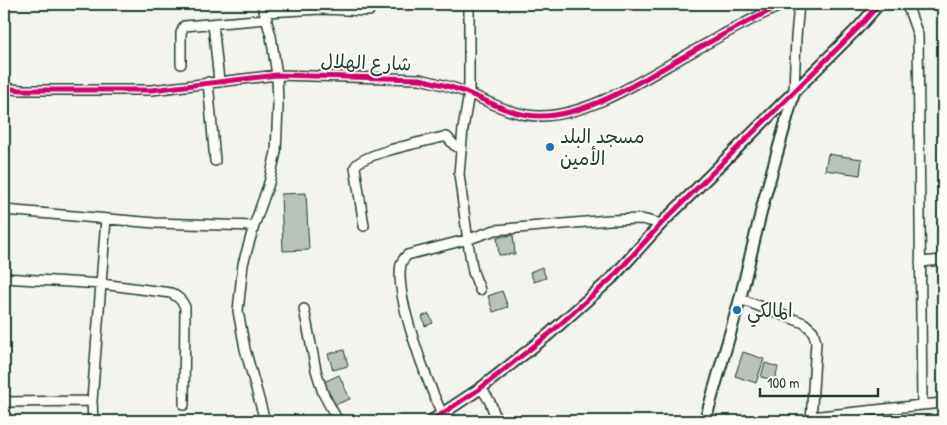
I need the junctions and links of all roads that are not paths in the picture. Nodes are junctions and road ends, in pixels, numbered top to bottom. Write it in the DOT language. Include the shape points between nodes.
graph roads {
  1 [pos="469,4"];
  2 [pos="785,4"];
  3 [pos="799,4"];
  4 [pos="879,4"];
  5 [pos="904,4"];
  6 [pos="369,11"];
  7 [pos="265,12"];
  8 [pos="213,24"];
  9 [pos="181,64"];
  10 [pos="277,75"];
  11 [pos="219,81"];
  12 [pos="208,82"];
  13 [pos="4,88"];
  14 [pos="794,92"];
  15 [pos="469,93"];
  16 [pos="461,148"];
  17 [pos="215,160"];
  18 [pos="4,210"];
  19 [pos="106,219"];
  20 [pos="662,224"];
  21 [pos="254,226"];
  22 [pos="364,226"];
  23 [pos="468,239"];
  24 [pos="943,260"];
  25 [pos="920,262"];
  26 [pos="4,278"];
  27 [pos="102,284"];
  28 [pos="480,290"];
  29 [pos="740,299"];
  30 [pos="304,309"];
  31 [pos="481,388"];
  32 [pos="92,401"];
  33 [pos="4,402"];
  34 [pos="943,403"];
  35 [pos="184,405"];
  36 [pos="922,405"];
  37 [pos="442,414"];
  38 [pos="811,419"];
  39 [pos="93,421"];
  40 [pos="265,421"];
  41 [pos="338,421"];
  42 [pos="432,421"];
  43 [pos="495,421"];
  44 [pos="705,421"];
  1 -- 15 [label="street"];
  2 -- 15 [label="street, شارع الهلال" via="613,96 585,107 540,116 502,109"];
  3 -- 14 [label="street"];
  4 -- 14 [label="street"];
  5 -- 25 [label="street" via="918,35"];
  6 -- 7 [label="street" via="321,8"];
  7 -- 8 [label="street"];
  7 -- 10 [label="street"];
  8 -- 9 [label="street" via="184,26"];
  8 -- 11 [label="street"];
  10 -- 11 [label="street, شارع الهلال"];
  10 -- 15 [label="street, شارع الهلال" via="420,79"];
  10 -- 21 [label="street" via="276,152"];
  11 -- 12 [label="street, شارع الهلال"];
  12 -- 13 [label="street, شارع الهلال" via="152,90"];
  12 -- 17 [label="street"];
  14 -- 20 [label="street"];
  14 -- 29 [label="street"];
  15 -- 16 [label="street"];
  16 -- 22 [label="street" via="443,137 358,161 355,167"];
  16 -- 23 [label="street" via="459,174"];
  18 -- 19 [label="street"];
  19 -- 21 [label="street"];
  19 -- 27 [label="street"];
  20 -- 23 [label="street" via="642,219 609,220 495,230"];
  20 -- 31 [label="street" via="605,284"];
  21 -- 40 [label="street" via="243,264 238,311"];
  23 -- 28 [label="street" via="473,272"];
  23 -- 37 [label="street" via="407,255 402,262 402,292 410,327"];
  24 -- 25 [label="street"];
  25 -- 36 [label="street"];
  26 -- 27 [label="street"];
  27 -- 32 [label="street"];
  27 -- 35 [label="street" via="171,294 182,301 185,307"];
  29 -- 38 [label="street" via="804,323 813,331 816,342"];
  29 -- 44 [label="street"];
  30 -- 41 [label="street" via="316,370"];
  31 -- 37 [label="street"];
  31 -- 43 [label="street" via="494,410"];
  32 -- 33 [label="street"];
  32 -- 39 [label="street"];
  34 -- 36 [label="street"];
  36 -- 38 [label="street"];
  37 -- 42 [label="street"];
}
